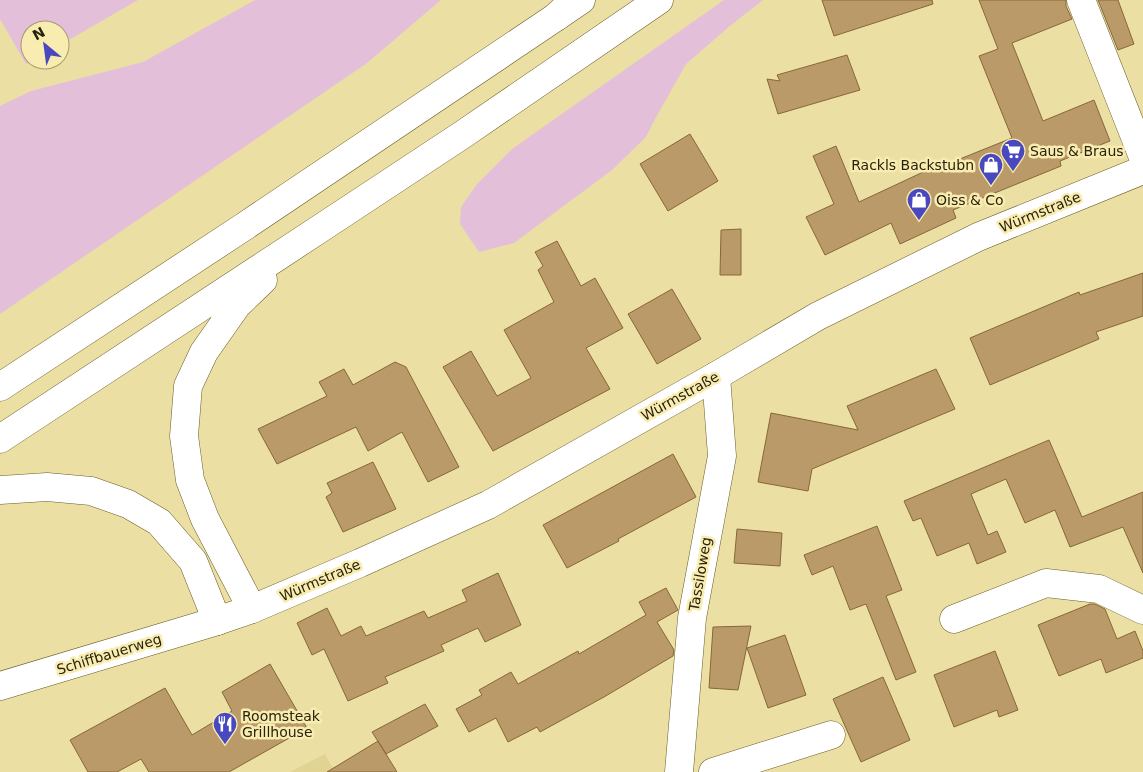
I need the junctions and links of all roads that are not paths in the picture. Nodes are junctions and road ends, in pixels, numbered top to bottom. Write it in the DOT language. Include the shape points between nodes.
graph roads {
  1 [pos="581,0"];
  2 [pos="659,0"];
  3 [pos="1081,0"];
  4 [pos="565,8"];
  5 [pos="1143,157"];
  6 [pos="1143,170"];
  7 [pos="318,230"];
  8 [pos="716,376"];
  9 [pos="0,388"];
  10 [pos="0,439"];
  11 [pos="0,490"];
  12 [pos="252,608"];
  13 [pos="1143,610"];
  14 [pos="954,619"];
  15 [pos="217,621"];
  16 [pos="0,686"];
  17 [pos="831,735"];
  18 [pos="679,772"];
  19 [pos="713,772"];
  1 -- 4 [label="main road"];
  2 -- 7 [label="main road"];
  3 -- 5 [label="main road"];
  4 -- 9 [label="main road"];
  6 -- 8 [label="main road, Würmstraße" via="978,237 818,316"];
  7 -- 10 [label="main road"];
  7 -- 12 [label="main road" via="237,305 204,352 188,386 184,436 190,480 205,519"];
  8 -- 12 [label="main road, Würmstraße" via="488,505"];
  8 -- 18 [label="main road, Tassiloweg" via="722,456 692,618"];
  11 -- 15 [label="main road" via="47,487 91,491 128,504 160,522 192,561"];
  12 -- 15 [label="main road, Würmstraße"];
  13 -- 14 [label="main road" via="1099,589 1046,583"];
  15 -- 16 [label="main road, Schiffbauerweg"];
  17 -- 19 [label="main road"];
}
